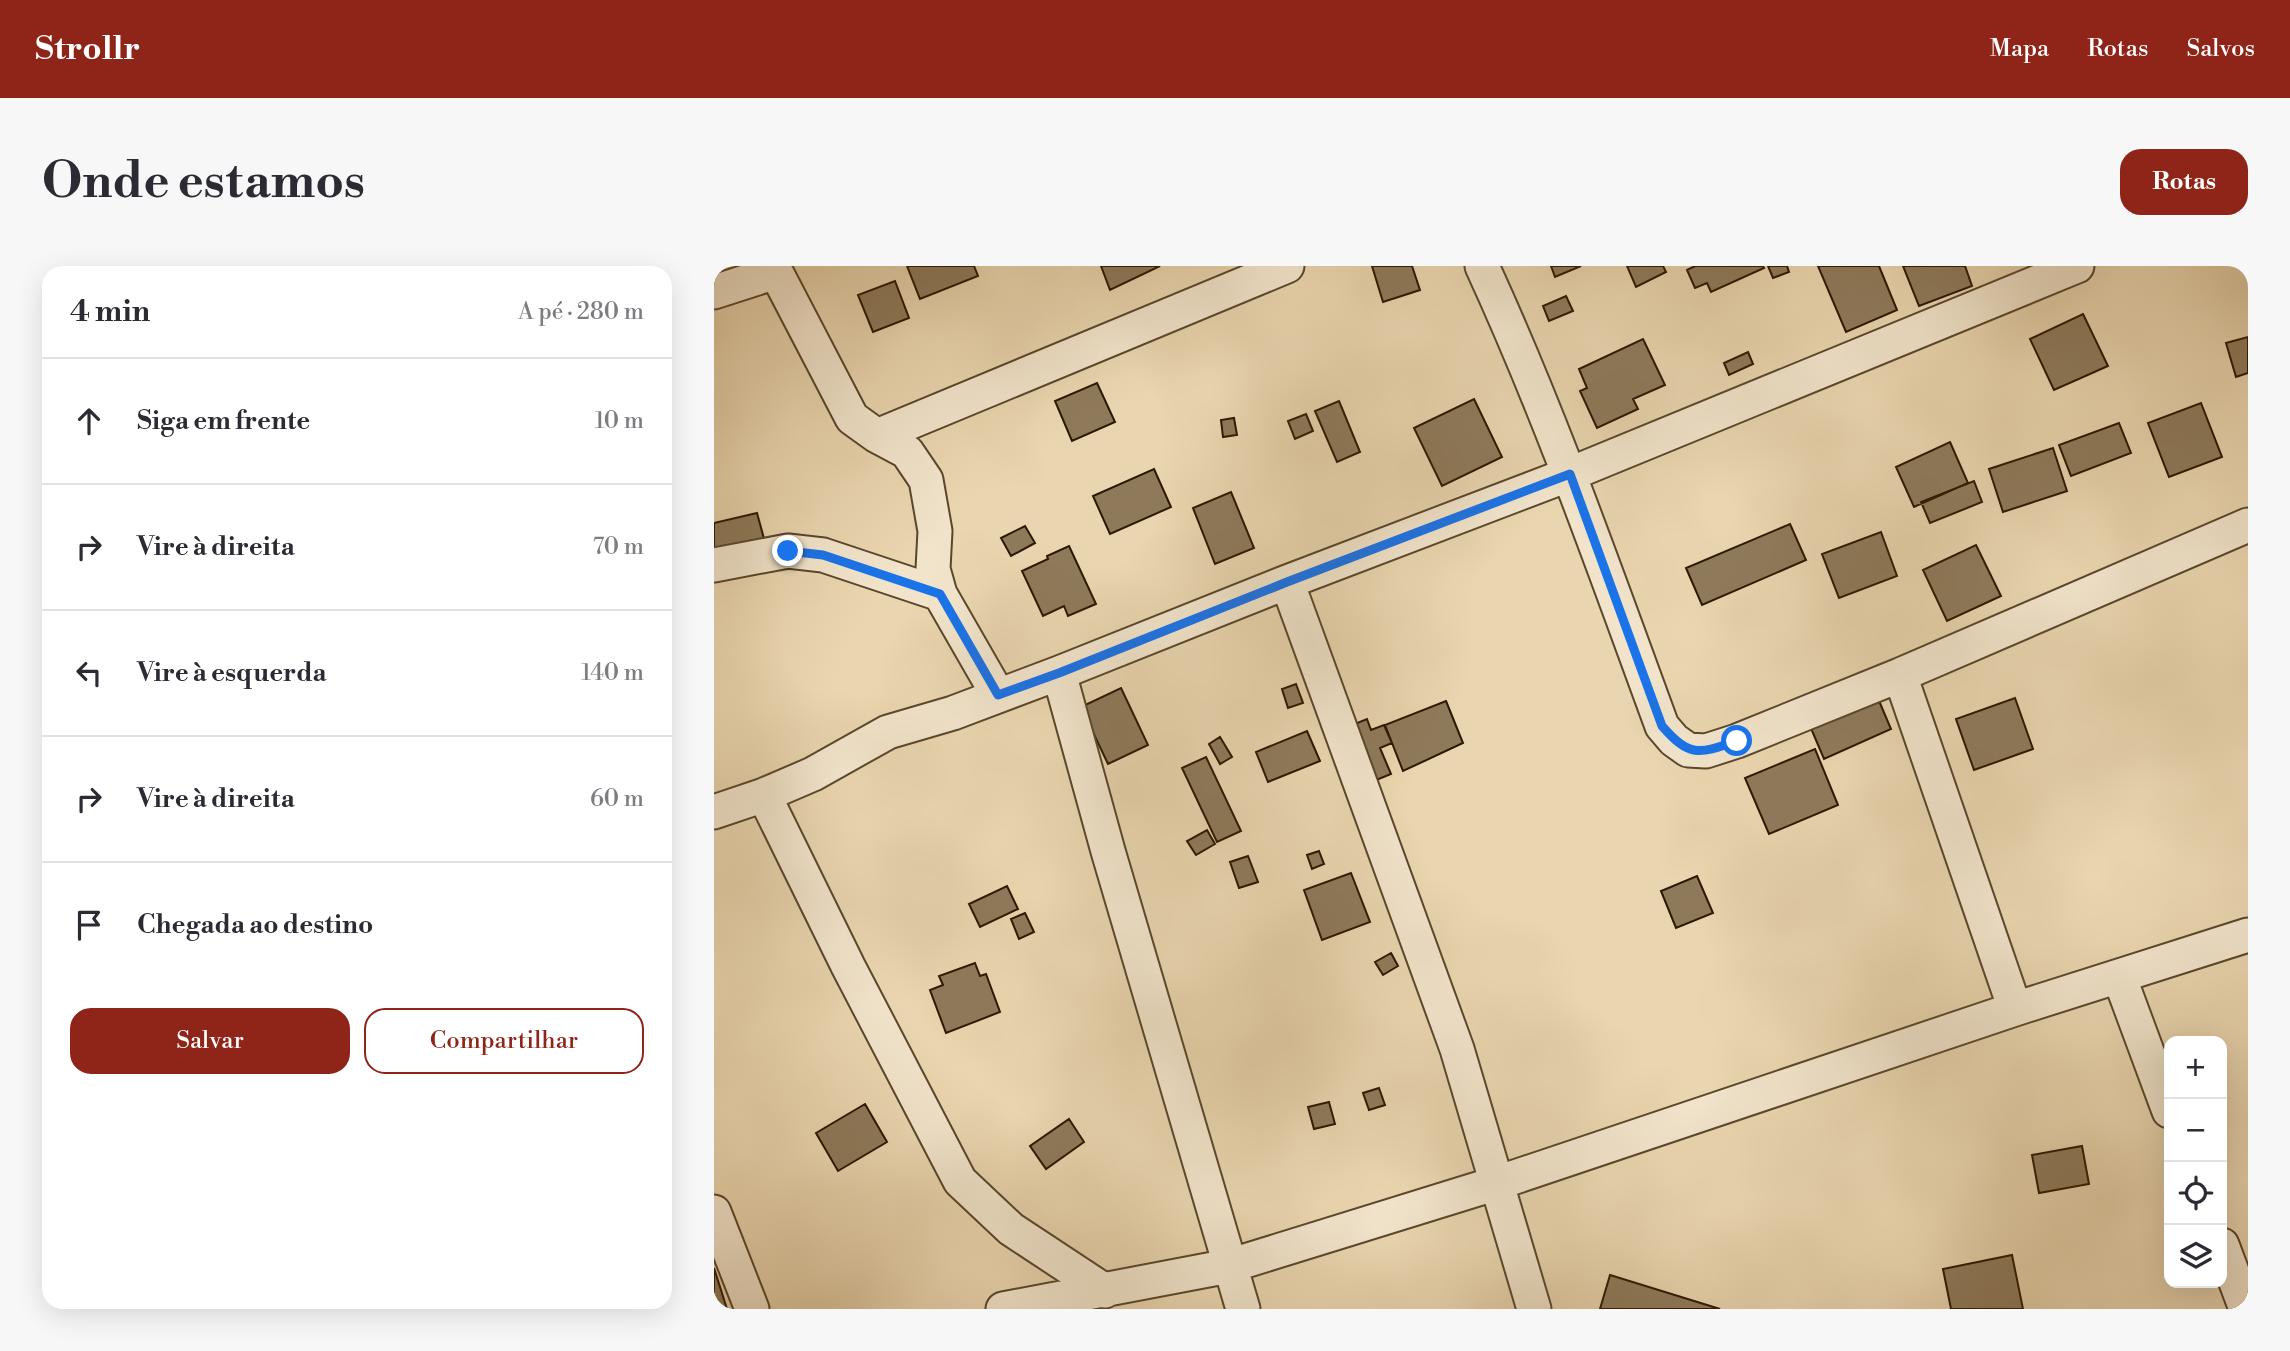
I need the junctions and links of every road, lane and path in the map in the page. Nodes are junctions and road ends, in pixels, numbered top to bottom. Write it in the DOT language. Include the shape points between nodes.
graph roads {
  1 [pos="1287,266"];
  2 [pos="1482,266"];
  3 [pos="2077,266"];
  4 [pos="775,269"];
  5 [pos="714,292"];
  6 [pos="877,436"];
  7 [pos="1570,474"];
  8 [pos="2248,525"];
  9 [pos="714,565"];
  10 [pos="1287,582"];
  11 [pos="940,594"];
  12 [pos="1059,673"];
  13 [pos="1900,675"];
  14 [pos="998,695"];
  15 [pos="764,795"];
  16 [pos="714,812"];
  17 [pos="2248,935"];
  18 [pos="2119,976"];
  19 [pos="2015,1009"];
  20 [pos="2165,1099"];
  21 [pos="1497,1183"];
  22 [pos="714,1212"];
  23 [pos="2227,1258"];
  24 [pos="1229,1266"];
  25 [pos="1105,1291"];
  26 [pos="752,1309"];
  27 [pos="1003,1309"];
  28 [pos="1243,1309"];
  29 [pos="1534,1309"];
  30 [pos="2246,1309"];
  1 -- 6 [label="street"];
  2 -- 7 [label="street"];
  3 -- 7 [label="street"];
  4 -- 5 [label="street"];
  4 -- 6 [label="street" via="852,418"];
  6 -- 11 [label="street" via="907,452 926,480 935,531 933,569"];
  7 -- 10 [label="street"];
  7 -- 13 [label="street" via="1662,726 1688,750 1706,751 1737,741"];
  8 -- 13 [label="street"];
  9 -- 11 [label="street" via="788,551 823,555"];
  10 -- 12 [label="street"];
  10 -- 21 [label="street" via="1457,1049"];
  11 -- 14 [label="street"];
  12 -- 14 [label="street"];
  12 -- 24 [label="street"];
  13 -- 19 [label="street"];
  14 -- 15 [label="street" via="888,732"];
  15 -- 16 [label="street"];
  15 -- 25 [label="street" via="960,1181 1011,1229"];
  17 -- 18 [label="street"];
  18 -- 19 [label="street"];
  18 -- 20 [label="street"];
  19 -- 21 [label="street"];
  21 -- 24 [label="street"];
  21 -- 29 [label="street"];
  22 -- 26 [label="street"];
  23 -- 30 [label="street"];
  24 -- 25 [label="street"];
  24 -- 28 [label="street"];
  25 -- 27 [label="street"];
}
